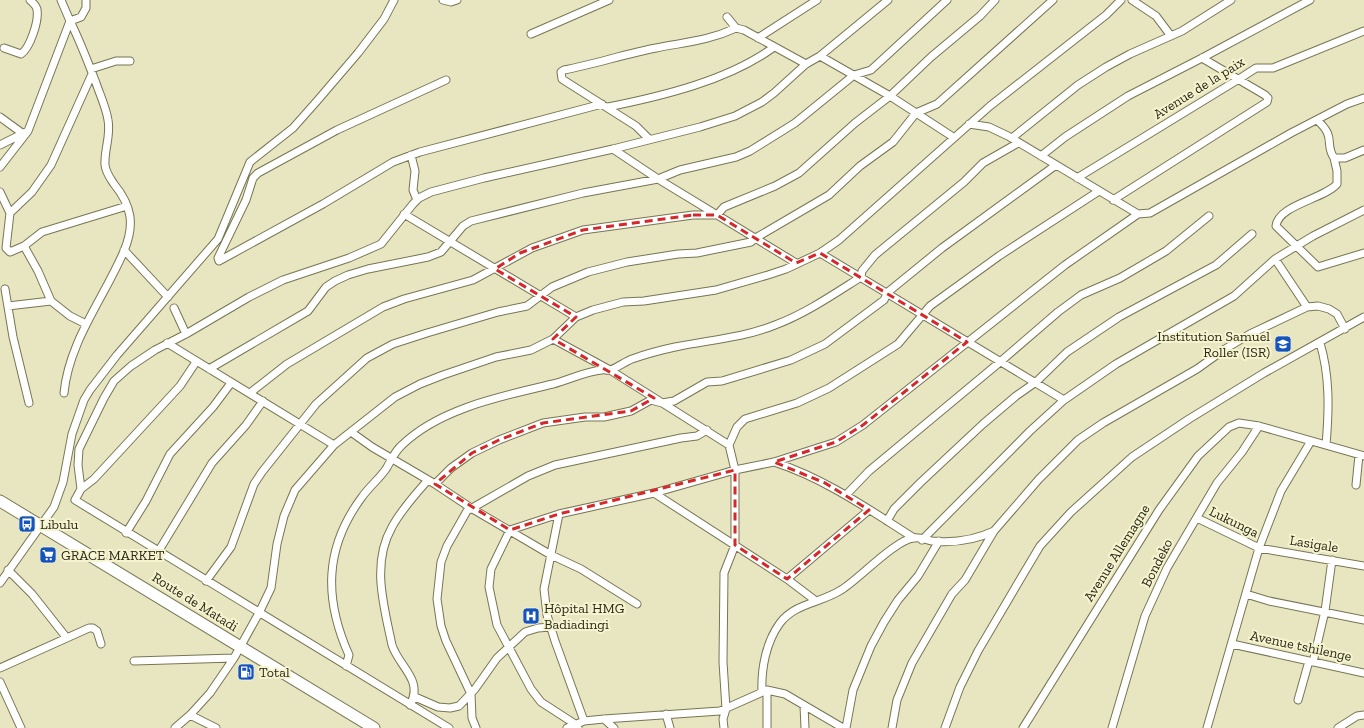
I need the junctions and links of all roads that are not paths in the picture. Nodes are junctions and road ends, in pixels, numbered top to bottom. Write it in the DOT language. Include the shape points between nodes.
graph roads {
  1 [pos="30,0"];
  2 [pos="61,0"];
  3 [pos="86,0"];
  4 [pos="394,0"];
  5 [pos="443,0"];
  6 [pos="457,0"];
  7 [pos="609,0"];
  8 [pos="817,0"];
  9 [pos="888,0"];
  10 [pos="947,0"];
  11 [pos="995,0"];
  12 [pos="1053,0"];
  13 [pos="1122,0"];
  14 [pos="1132,0"];
  15 [pos="1231,0"];
  16 [pos="1310,0"];
  17 [pos="597,2"];
  18 [pos="727,16"];
  19 [pos="70,21"];
  20 [pos="736,28"];
  21 [pos="1364,31"];
  22 [pos="531,34"];
  23 [pos="1171,36"];
  24 [pos="758,38"];
  25 [pos="774,47"];
  26 [pos="4,48"];
  27 [pos="820,56"];
  28 [pos="1202,58"];
  29 [pos="130,61"];
  30 [pos="806,64"];
  31 [pos="91,72"];
  32 [pos="854,76"];
  33 [pos="1239,79"];
  34 [pos="446,80"];
  35 [pos="890,96"];
  36 [pos="1364,98"];
  37 [pos="605,106"];
  38 [pos="916,113"];
  39 [pos="0,117"];
  40 [pos="1317,120"];
  41 [pos="969,124"];
  42 [pos="25,132"];
  43 [pos="953,137"];
  44 [pos="1012,138"];
  45 [pos="649,139"];
  46 [pos="1018,142"];
  47 [pos="0,145"];
  48 [pos="613,149"];
  49 [pos="1364,150"];
  50 [pos="411,155"];
  51 [pos="1040,156"];
  52 [pos="1334,158"];
  53 [pos="1056,165"];
  54 [pos="0,167"];
  55 [pos="1077,178"];
  56 [pos="658,180"];
  57 [pos="1099,191"];
  58 [pos="0,192"];
  59 [pos="417,200"];
  60 [pos="1113,200"];
  61 [pos="127,206"];
  62 [pos="1364,210"];
  63 [pos="10,213"];
  64 [pos="404,214"];
  65 [pos="1138,214"];
  66 [pos="717,215"];
  67 [pos="1209,216"];
  68 [pos="1252,234"];
  69 [pos="754,238"];
  70 [pos="452,242"];
  71 [pos="24,246"];
  72 [pos="1296,247"];
  73 [pos="124,250"];
  74 [pos="820,253"];
  75 [pos="1364,254"];
  76 [pos="1274,259"];
  77 [pos="796,263"];
  78 [pos="495,268"];
  79 [pos="861,277"];
  80 [pos="5,289"];
  81 [pos="888,292"];
  82 [pos="541,296"];
  83 [pos="168,297"];
  84 [pos="51,301"];
  85 [pos="8,306"];
  86 [pos="1307,307"];
  87 [pos="174,308"];
  88 [pos="923,314"];
  89 [pos="576,317"];
  90 [pos="1364,317"];
  91 [pos="86,324"];
  92 [pos="1345,329"];
  93 [pos="186,334"];
  94 [pos="553,339"];
  95 [pos="968,342"];
  96 [pos="1320,343"];
  97 [pos="167,344"];
  98 [pos="196,362"];
  99 [pos="1000,362"];
  100 [pos="208,369"];
  101 [pos="610,370"];
  102 [pos="231,382"];
  103 [pos="1036,382"];
  104 [pos="64,393"];
  105 [pos="250,393"];
  106 [pos="1064,400"];
  107 [pos="263,401"];
  108 [pos="29,403"];
  109 [pos="662,403"];
  110 [pos="299,424"];
  111 [pos="1259,426"];
  112 [pos="707,430"];
  113 [pos="351,432"];
  114 [pos="1312,441"];
  115 [pos="334,444"];
  116 [pos="1326,444"];
  117 [pos="729,445"];
  118 [pos="1362,456"];
  119 [pos="392,458"];
  120 [pos="774,462"];
  121 [pos="735,470"];
  122 [pos="428,480"];
  123 [pos="435,484"];
  124 [pos="1356,485"];
  125 [pos="81,489"];
  126 [pos="654,493"];
  127 [pos="846,495"];
  128 [pos="0,501"];
  129 [pos="471,508"];
  130 [pos="869,510"];
  131 [pos="559,514"];
  132 [pos="1197,518"];
  133 [pos="887,521"];
  134 [pos="40,524"];
  135 [pos="510,530"];
  136 [pos="994,531"];
  137 [pos="126,533"];
  138 [pos="914,538"];
  139 [pos="922,540"];
  140 [pos="938,541"];
  141 [pos="734,545"];
  142 [pos="1259,548"];
  143 [pos="158,552"];
  144 [pos="550,555"];
  145 [pos="1332,560"];
  146 [pos="1364,566"];
  147 [pos="8,570"];
  148 [pos="787,579"];
  149 [pos="206,581"];
  150 [pos="0,582"];
  151 [pos="1246,594"];
  152 [pos="816,601"];
  153 [pos="637,604"];
  154 [pos="1325,611"];
  155 [pos="259,613"];
  156 [pos="1364,620"];
  157 [pos="551,627"];
  158 [pos="66,637"];
  159 [pos="101,644"];
  160 [pos="1232,644"];
  161 [pos="239,646"];
  162 [pos="510,648"];
  163 [pos="234,658"];
  164 [pos="134,661"];
  165 [pos="1311,662"];
  166 [pos="346,666"];
  167 [pos="0,668"];
  168 [pos="1364,673"];
  169 [pos="0,682"];
  170 [pos="764,691"];
  171 [pos="471,694"];
  172 [pos="415,697"];
  173 [pos="1298,700"];
  174 [pos="410,705"];
  175 [pos="804,706"];
  176 [pos="726,709"];
  177 [pos="666,714"];
  178 [pos="190,715"];
  179 [pos="1364,715"];
  180 [pos="604,719"];
  181 [pos="584,721"];
  182 [pos="576,726"];
  183 [pos="21,728"];
  184 [pos="175,728"];
  185 [pos="216,728"];
  186 [pos="374,728"];
  187 [pos="449,728"];
  188 [pos="476,728"];
  189 [pos="567,728"];
  190 [pos="614,728"];
  191 [pos="670,728"];
  192 [pos="724,728"];
  193 [pos="767,728"];
  194 [pos="805,728"];
  195 [pos="843,728"];
  196 [pos="846,728"];
  197 [pos="892,728"];
  198 [pos="945,728"];
  199 [pos="1023,728"];
  200 [pos="1112,728"];
  201 [pos="1207,728"];
  202 [pos="1338,728"];
  1 -- 26 [label="street" via="37,9 38,19 29,47 21,54"];
  2 -- 19 [label="street"];
  3 -- 19 [label="street" via="85,12 81,17"];
  4 -- 83 [label="street" via="380,25 317,101 293,128 250,162 218,239"];
  5 -- 6 [label="street"];
  7 -- 17 [label="street"];
  8 -- 24 [label="street"];
  9 -- 27 [label="street"];
  10 -- 32 [label="street" via="871,70"];
  11 -- 35 [label="street"];
  12 -- 38 [label="street" via="937,104"];
  13 -- 41 [label="street"];
  14 -- 23 [label="street" via="1156,16"];
  15 -- 23 [label="street"];
  16 -- 28 [label="street"];
  17 -- 22 [label="street"];
  18 -- 20 [label="street"];
  19 -- 31 [label="street"];
  19 -- 42 [label="street"];
  20 -- 24 [label="street"];
  20 -- 37 [label="street" via="717,37 657,48 561,72 562,78"];
  21 -- 33 [label="street, Avenue de la paix" via="1273,68 1256,68"];
  23 -- 44 [label="street" via="1130,54 1078,85"];
  24 -- 25 [label="street"];
  25 -- 30 [label="street"];
  25 -- 37 [label="street" via="749,63 682,90"];
  27 -- 30 [label="street"];
  27 -- 32 [label="street"];
  28 -- 33 [label="street"];
  28 -- 51 [label="street" via="1128,96"];
  29 -- 31 [label="street" via="116,61"];
  30 -- 45 [label="street" via="774,94 735,116"];
  31 -- 61 [label="street" via="108,120 105,166 109,178"];
  31 -- 63 [label="street" via="51,165 32,192"];
  32 -- 35 [label="street"];
  32 -- 56 [label="street" via="795,123 750,151 736,157 680,170"];
  33 -- 55 [label="street, Avenue de la paix"];
  33 -- 60 [label="street" via="1265,95 1268,98 1266,102"];
  34 -- 50 [label="street" via="343,127 258,173 253,178 246,200 218,258 219,261 393,162"];
  35 -- 38 [label="street"];
  35 -- 66 [label="street" via="799,174 724,207"];
  36 -- 40 [label="street"];
  37 -- 45 [label="street" via="636,126"];
  37 -- 50 [label="street"];
  38 -- 43 [label="street"];
  38 -- 69 [label="street" via="893,142 860,166 829,195"];
  39 -- 42 [label="street"];
  40 -- 52 [label="street" via="1329,134"];
  40 -- 65 [label="street" via="1150,213"];
  41 -- 43 [label="street"];
  41 -- 44 [label="street" via="989,127"];
  42 -- 47 [label="street"];
  42 -- 54 [label="street"];
  43 -- 74 [label="street" via="839,240"];
  44 -- 46 [label="street"];
  45 -- 48 [label="street"];
  46 -- 51 [label="street"];
  46 -- 79 [label="street" via="983,162 964,182 875,255 862,270"];
  48 -- 56 [label="street"];
  48 -- 59 [label="street" via="484,178 432,192"];
  49 -- 52 [label="street" via="1345,158"];
  50 -- 59 [label="street" via="415,171 413,190"];
  51 -- 53 [label="street"];
  52 -- 72 [label="street" via="1337,184 1284,213 1277,221 1276,226"];
  53 -- 55 [label="street"];
  53 -- 81 [label="street" via="942,248"];
  55 -- 57 [label="street"];
  56 -- 66 [label="street"];
  56 -- 70 [label="street" via="583,193 483,217 463,226"];
  57 -- 60 [label="street"];
  57 -- 88 [label="street" via="999,256 930,306"];
  58 -- 63 [label="street"];
  59 -- 64 [label="street"];
  60 -- 65 [label="street"];
  61 -- 71 [label="street" via="42,232"];
  61 -- 73 [label="street" via="131,225"];
  62 -- 72 [label="street"];
  63 -- 71 [label="street" via="6,248 10,252"];
  64 -- 70 [label="street"];
  64 -- 93 [label="street" via="381,244 349,258 283,280"];
  65 -- 95 [label="street" via="1065,265"];
  66 -- 69 [label="street"];
  66 -- 78 [label="street" via="693,215 583,230 520,253"];
  67 -- 99 [label="street" via="1166,251 1120,278 1069,303"];
  68 -- 103 [label="street" via="1216,265 1106,324 1066,352"];
  69 -- 77 [label="street"];
  69 -- 82 [label="street" via="751,242 697,253 634,261 588,272 552,287"];
  70 -- 78 [label="street"];
  70 -- 100 [label="street" via="441,252 428,257 368,269 335,281 326,287 308,311"];
  71 -- 84 [label="street"];
  72 -- 75 [label="street" via="1318,267"];
  72 -- 76 [label="street"];
  73 -- 83 [label="street"];
  73 -- 91 [label="street"];
  74 -- 77 [label="street"];
  74 -- 79 [label="street"];
  76 -- 86 [label="street"];
  76 -- 106 [label="street" via="1234,296 1116,364"];
  77 -- 89 [label="street" via="774,273 716,290 624,302"];
  78 -- 82 [label="street"];
  78 -- 105 [label="street" via="473,280 383,307 287,364"];
  79 -- 81 [label="street"];
  79 -- 101 [label="street" via="774,326 739,336 666,349 634,358"];
  80 -- 85 [label="street"];
  81 -- 88 [label="street"];
  81 -- 109 [label="street" via="884,300 825,344 791,360 722,381 707,382 683,398"];
  82 -- 89 [label="street"];
  82 -- 110 [label="street" via="527,306 484,316 393,344 367,358 316,404"];
  83 -- 134 [label="street" via="90,390 72,434 63,482 54,507"];
  84 -- 85 [label="street"];
  84 -- 91 [label="street" via="70,316"];
  85 -- 108 [label="street"];
  86 -- 92 [label="street" via="1330,309 1337,314"];
  86 -- 136 [label="street" via="1250,334 1078,440 1039,479"];
  87 -- 93 [label="street"];
  88 -- 95 [label="street"];
  88 -- 117 [label="street" via="898,344 829,388 797,403 745,419 737,427"];
  89 -- 94 [label="street"];
  90 -- 92 [label="street"];
  91 -- 104 [label="street" via="68,371"];
  92 -- 96 [label="street"];
  93 -- 97 [label="street"];
  94 -- 101 [label="street"];
  94 -- 113 [label="street" via="531,350 496,357 420,384 395,397"];
  95 -- 99 [label="street"];
  95 -- 120 [label="street" via="863,425 836,442"];
  96 -- 116 [label="street" via="1328,376"];
  96 -- 198 [label="street" via="1264,373 1132,457 1071,512 1040,546 978,651 960,687"];
  97 -- 98 [label="street"];
  97 -- 125 [label="street" via="131,366 114,381 79,449"];
  98 -- 100 [label="street"];
  98 -- 125 [label="street" via="180,386 94,479"];
  99 -- 103 [label="street"];
  99 -- 127 [label="street" via="869,471"];
  100 -- 102 [label="street"];
  101 -- 109 [label="street"];
  101 -- 119 [label="street" via="600,370 473,404 430,425 402,444"];
  102 -- 105 [label="street"];
  102 -- 137 [label="street" via="214,407 170,454"];
  103 -- 106 [label="street"];
  103 -- 133 [label="street" via="984,424 904,499"];
  105 -- 107 [label="street"];
  106 -- 139 [label="street" via="1030,430"];
  107 -- 110 [label="street"];
  107 -- 143 [label="street" via="246,425 212,463"];
  109 -- 112 [label="street"];
  109 -- 123 [label="street" via="651,400 631,411 604,417 543,423 472,453"];
  110 -- 115 [label="street"];
  110 -- 149 [label="street" via="254,484 231,546"];
  111 -- 114 [label="street, Avenue Allemagne"];
  111 -- 132 [label="street, Bondeko" via="1217,483"];
  111 -- 199 [label="street, Avenue Allemagne" via="1238,423 1229,427 1198,456 1159,510"];
  112 -- 117 [label="street"];
  112 -- 129 [label="street" via="697,436 556,465 528,476"];
  113 -- 115 [label="street"];
  113 -- 119 [label="street"];
  114 -- 116 [label="street, Avenue Allemagne"];
  114 -- 142 [label="street" via="1281,491"];
  115 -- 155 [label="street" via="295,490 286,510 277,544 271,588"];
  116 -- 118 [label="street, Avenue Allemagne"];
  117 -- 121 [label="street"];
  118 -- 124 [label="street"];
  119 -- 122 [label="street"];
  119 -- 166 [label="street" via="355,506 336,546 331,594 340,636 349,655"];
  120 -- 121 [label="street"];
  120 -- 127 [label="street" via="802,471"];
  121 -- 126 [label="street"];
  121 -- 141 [label="street"];
  122 -- 123 [label="street"];
  122 -- 172 [label="street" via="400,513 388,535 383,552 380,582 394,652 412,680"];
  123 -- 129 [label="street"];
  125 -- 137 [label="street" via="75,500"];
  126 -- 131 [label="street"];
  126 -- 141 [label="street"];
  127 -- 130 [label="street"];
  128 -- 134 [label="highway, Route de Matadi"];
  129 -- 135 [label="street"];
  129 -- 171 [label="street" via="461,521 441,562 437,600 446,641"];
  130 -- 133 [label="street"];
  130 -- 148 [label="street"];
  131 -- 135 [label="street"];
  131 -- 144 [label="street"];
  132 -- 142 [label="street, Lukunga"];
  132 -- 200 [label="street, Bondeko" via="1167,568 1146,616"];
  133 -- 138 [label="street"];
  134 -- 147 [label="street"];
  134 -- 161 [label="highway, Route de Matadi"];
  135 -- 144 [label="street"];
  135 -- 162 [label="street" via="491,569 489,587 497,625"];
  136 -- 140 [label="street" via="971,539"];
  136 -- 197 [label="street" via="965,580 952,594 912,663 897,700"];
  137 -- 143 [label="street"];
  138 -- 139 [label="street"];
  138 -- 152 [label="street" via="891,550 840,590"];
  139 -- 140 [label="street"];
  140 -- 196 [label="street" via="871,646 853,690"];
  141 -- 148 [label="street"];
  141 -- 176 [label="street" via="724,573 723,662"];
  142 -- 145 [label="street, Lasigale"];
  142 -- 151 [label="street"];
  143 -- 149 [label="street"];
  144 -- 153 [label="street" via="582,570"];
  144 -- 157 [label="street" via="544,589"];
  145 -- 146 [label="street, Lasigale"];
  145 -- 154 [label="street"];
  147 -- 150 [label="street"];
  147 -- 158 [label="street" via="32,594"];
  148 -- 152 [label="street"];
  149 -- 155 [label="street"];
  151 -- 154 [label="street" via="1269,601"];
  151 -- 160 [label="street"];
  152 -- 170 [label="street" via="791,611 773,634 762,680"];
  154 -- 156 [label="street"];
  154 -- 165 [label="street"];
  155 -- 161 [label="street"];
  155 -- 166 [label="street"];
  157 -- 162 [label="street" via="525,632"];
  157 -- 181 [label="street"];
  158 -- 159 [label="street" via="93,628 97,631"];
  158 -- 167 [label="street"];
  160 -- 165 [label="street, Avenue tshilenge"];
  160 -- 201 [label="street"];
  161 -- 163 [label="street"];
  161 -- 186 [label="highway, Route de Matadi"];
  162 -- 171 [label="street" via="497,658"];
  162 -- 182 [label="street" via="536,696"];
  163 -- 164 [label="street"];
  163 -- 178 [label="street" via="210,693"];
  165 -- 168 [label="street, Avenue tshilenge"];
  165 -- 173 [label="street"];
  166 -- 174 [label="street"];
  169 -- 183 [label="street"];
  170 -- 175 [label="street" via="785,694"];
  170 -- 176 [label="street"];
  170 -- 193 [label="street"];
  171 -- 172 [label="street" via="459,706 450,708 438,707"];
  171 -- 188 [label="street" via="472,718"];
  172 -- 174 [label="street"];
  174 -- 187 [label="street"];
  175 -- 194 [label="street"];
  175 -- 195 [label="street"];
  176 -- 177 [label="street"];
  176 -- 192 [label="street"];
  177 -- 180 [label="street"];
  177 -- 191 [label="street"];
  178 -- 184 [label="street"];
  178 -- 185 [label="street"];
  179 -- 202 [label="street" via="1357,716"];
  180 -- 181 [label="street"];
  180 -- 190 [label="street"];
  181 -- 182 [label="street"];
  182 -- 189 [label="street"];
}
